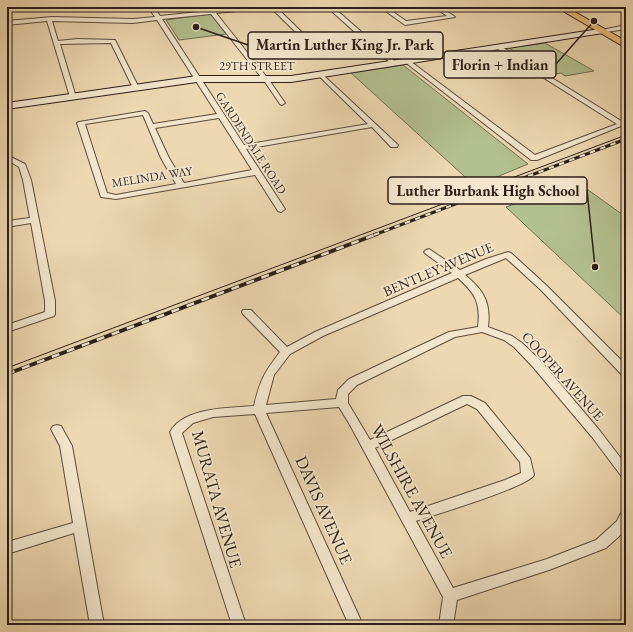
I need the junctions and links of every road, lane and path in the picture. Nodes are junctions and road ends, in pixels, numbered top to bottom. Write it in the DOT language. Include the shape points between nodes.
graph roads {
  1 [pos="151,7"];
  2 [pos="260,7"];
  3 [pos="273,7"];
  4 [pos="330,7"];
  5 [pos="383,7"];
  6 [pos="437,7"];
  7 [pos="561,7"];
  8 [pos="213,13"];
  9 [pos="98,14"];
  10 [pos="159,19"];
  11 [pos="49,20"];
  12 [pos="89,21"];
  13 [pos="7,23"];
  14 [pos="626,27"];
  15 [pos="604,30"];
  16 [pos="626,40"];
  17 [pos="55,43"];
  18 [pos="372,44"];
  19 [pos="626,44"];
  20 [pos="500,48"];
  21 [pos="408,62"];
  22 [pos="395,64"];
  23 [pos="321,75"];
  24 [pos="197,79"];
  25 [pos="267,81"];
  26 [pos="136,88"];
  27 [pos="73,97"];
  28 [pos="282,103"];
  29 [pos="7,106"];
  30 [pos="220,116"];
  31 [pos="373,125"];
  32 [pos="151,126"];
  33 [pos="394,145"];
  34 [pos="241,148"];
  35 [pos="7,157"];
  36 [pos="256,172"];
  37 [pos="181,185"];
  38 [pos="281,209"];
  39 [pos="34,220"];
  40 [pos="7,224"];
  41 [pos="429,252"];
  42 [pos="460,274"];
  43 [pos="247,312"];
  44 [pos="7,329"];
  45 [pos="483,329"];
  46 [pos="286,352"];
  47 [pos="626,372"];
  48 [pos="342,403"];
  49 [pos="259,410"];
  50 [pos="57,429"];
  51 [pos="368,446"];
  52 [pos="626,474"];
  53 [pos="626,517"];
  54 [pos="408,518"];
  55 [pos="80,526"];
  56 [pos="7,548"];
  57 [pos="450,596"];
  58 [pos="97,625"];
  59 [pos="239,625"];
  60 [pos="356,625"];
  61 [pos="446,625"];
  1 -- 10 [label="street, GARDENDALE ROAD"];
  2 -- 8 [label="street"];
  3 -- 18 [label="street" via="317,50"];
  4 -- 18 [label="street"];
  5 -- 6 [label="street" via="405,23 452,17"];
  7 -- 15 [label="main road"];
  8 -- 10 [label="street"];
  8 -- 25 [label="street"];
  9 -- 12 [label="street"];
  10 -- 12 [label="street"];
  10 -- 24 [label="street, GARDENDALE ROAD"];
  11 -- 12 [label="street"];
  11 -- 13 [label="street"];
  11 -- 17 [label="street"];
  14 -- 15 [label="street"];
  15 -- 16 [label="main road"];
  15 -- 19 [label="main road"];
  15 -- 20 [label="street, 29TH STREET"];
  17 -- 26 [label="street" via="113,41"];
  17 -- 27 [label="street"];
  18 -- 22 [label="street"];
  20 -- 21 [label="street, 29TH STREET"];
  20 -- 21 [label="street" via="622,124 534,158"];
  21 -- 22 [label="street, 29TH STREET"];
  22 -- 23 [label="street, 29TH STREET"];
  23 -- 25 [label="street, 29TH STREET"];
  23 -- 31 [label="street"];
  24 -- 25 [label="street, 29TH STREET"];
  24 -- 26 [label="street, 29TH STREET"];
  24 -- 30 [label="street, GARDENDALE ROAD"];
  25 -- 28 [label="street"];
  26 -- 27 [label="street, 29TH STREET"];
  27 -- 29 [label="street, 29TH STREET"];
  30 -- 32 [label="street"];
  30 -- 34 [label="street, GARDENDALE ROAD"];
  31 -- 33 [label="street"];
  31 -- 34 [label="street"];
  32 -- 37 [label="street"];
  32 -- 37 [label="street, MELINDA WAY" via="145,114 80,123 104,195 116,197"];
  34 -- 36 [label="street, GARDENDALE ROAD"];
  35 -- 39 [label="street" via="22,166"];
  36 -- 37 [label="street, MELINDA WAY"];
  36 -- 38 [label="street, GARDENDALE ROAD"];
  39 -- 40 [label="street"];
  39 -- 44 [label="street" via="50,301 50,314"];
  41 -- 42 [label="street"];
  42 -- 45 [label="street" via="476,290 482,301 485,315"];
  42 -- 46 [label="street, BENTLEY AVENUE" via="319,334"];
  42 -- 47 [label="street, BENTLEY AVENUE" via="508,255"];
  43 -- 46 [label="street"];
  45 -- 48 [label="street" via="452,334 353,382 342,393"];
  45 -- 52 [label="street, COOPER AVENUE" via="508,338 537,364"];
  46 -- 49 [label="street, BENTLEY AVENUE" via="269,374"];
  48 -- 49 [label="street, MURATA AVENUE"];
  48 -- 51 [label="street, WILSHIRE AVENUE"];
  49 -- 59 [label="street, MURATA AVENUE" via="213,413 189,420 176,432"];
  49 -- 60 [label="street, DAVIS AVENUE"];
  50 -- 55 [label="street" via="66,446"];
  51 -- 54 [label="street, WILSHIRE AVENUE"];
  51 -- 54 [label="street" via="467,399 481,406 526,461 528,475"];
  53 -- 57 [label="street" via="622,525 601,544"];
  54 -- 57 [label="street, WILSHIRE AVENUE"];
  55 -- 56 [label="street"];
  55 -- 58 [label="street"];
  57 -- 61 [label="street"];
}
